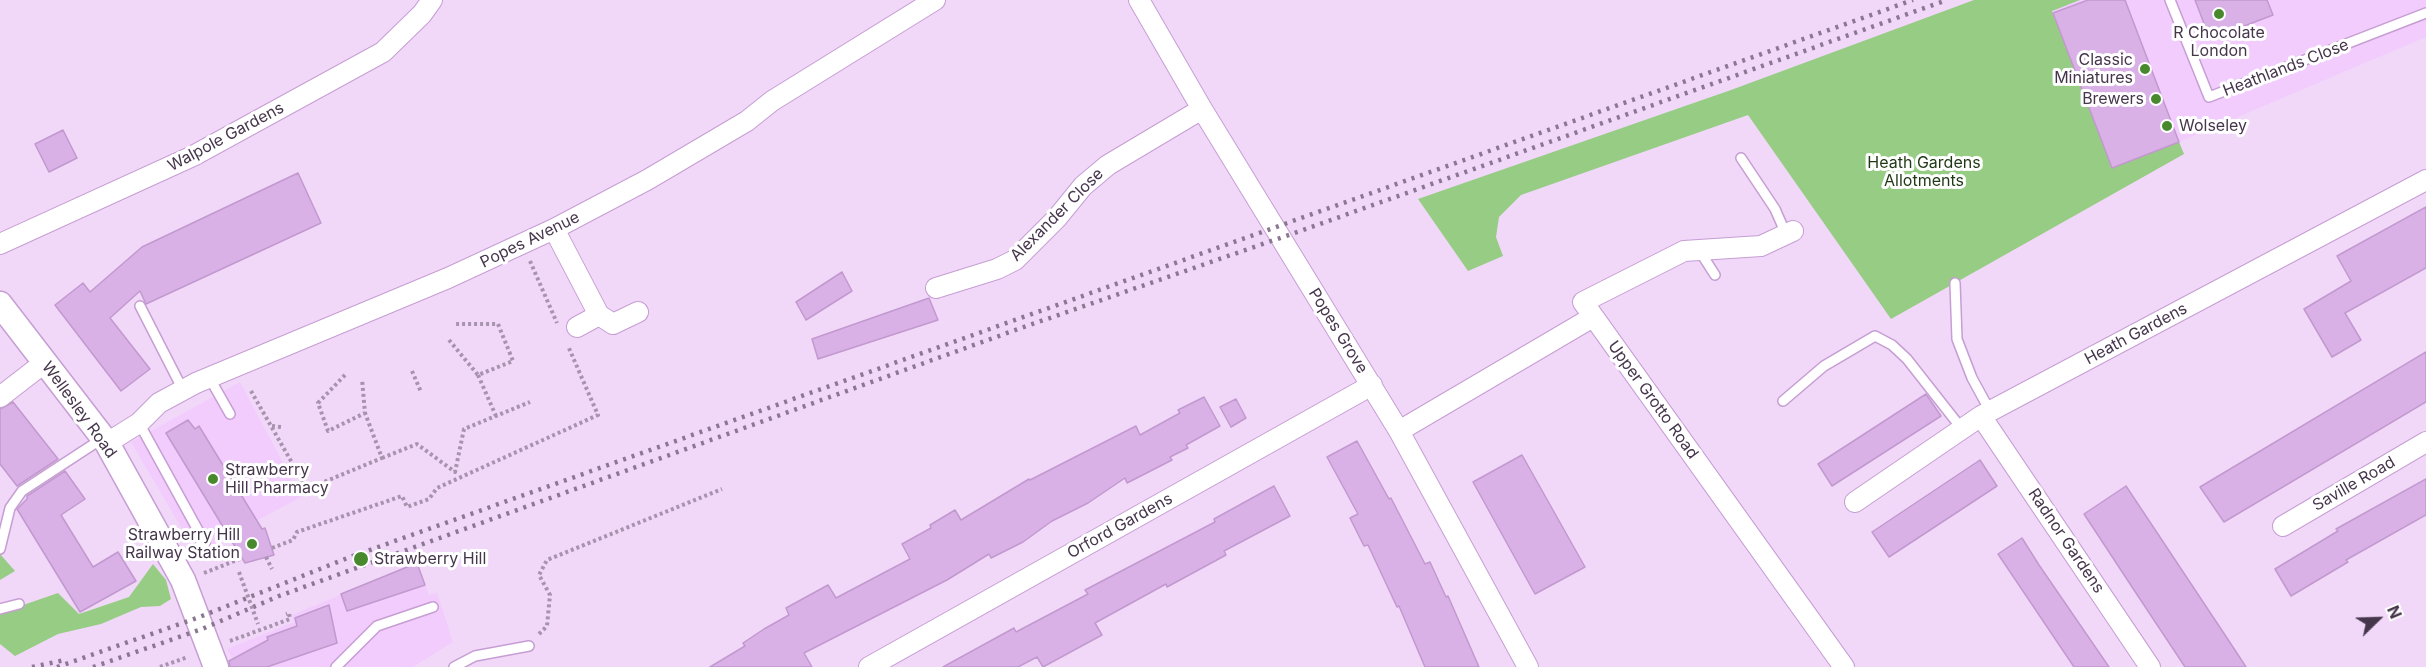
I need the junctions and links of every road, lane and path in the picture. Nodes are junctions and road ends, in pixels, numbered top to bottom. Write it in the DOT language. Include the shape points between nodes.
graph roads {
  1 [pos="432,0"];
  2 [pos="935,0"];
  3 [pos="1139,0"];
  4 [pos="2170,0"];
  5 [pos="2426,13"];
  6 [pos="1202,109"];
  7 [pos="1741,158"];
  8 [pos="2426,180"];
  9 [pos="554,229"];
  10 [pos="1789,233"];
  11 [pos="0,244"];
  12 [pos="523,244"];
  13 [pos="1699,250"];
  14 [pos="1715,275"];
  15 [pos="1955,283"];
  16 [pos="936,288"];
  17 [pos="0,304"];
  18 [pos="140,306"];
  19 [pos="638,312"];
  20 [pos="599,315"];
  21 [pos="1593,317"];
  22 [pos="455,324"];
  23 [pos="567,332"];
  24 [pos="449,340"];
  25 [pos="44,363"];
  26 [pos="412,371"];
  27 [pos="345,375"];
  28 [pos="478,375"];
  29 [pos="209,378"];
  30 [pos="362,379"];
  31 [pos="1372,385"];
  32 [pos="183,390"];
  33 [pos="251,391"];
  34 [pos="421,392"];
  35 [pos="0,397"];
  36 [pos="1783,401"];
  37 [pos="530,402"];
  38 [pos="365,413"];
  39 [pos="1986,413"];
  40 [pos="230,414"];
  41 [pos="496,416"];
  42 [pos="139,423"];
  43 [pos="272,426"];
  44 [pos="281,428"];
  45 [pos="1962,429"];
  46 [pos="1398,430"];
  47 [pos="105,441"];
  48 [pos="2426,442"];
  49 [pos="382,458"];
  50 [pos="722,489"];
  51 [pos="1855,502"];
  52 [pos="2283,526"];
  53 [pos="272,548"];
  54 [pos="0,549"];
  55 [pos="242,558"];
  56 [pos="267,560"];
  57 [pos="272,569"];
  58 [pos="179,571"];
  59 [pos="239,572"];
  60 [pos="19,604"];
  61 [pos="433,607"];
  62 [pos="0,609"];
  63 [pos="286,614"];
  64 [pos="258,624"];
  65 [pos="529,646"];
  66 [pos="217,653"];
  67 [pos="160,667"];
  68 [pos="336,667"];
  69 [pos="454,667"];
  70 [pos="869,667"];
  71 [pos="1528,667"];
  72 [pos="1844,667"];
  73 [pos="2151,667"];
  1 -- 11 [label="street, Walpole Gardens" via="383,52 193,156"];
  2 -- 9 [label="street, Popes Avenue" via="771,101 747,121"];
  3 -- 6 [label="street, Popes Grove"];
  4 -- 5 [label="lane, Heathlands Close" via="2209,97"];
  6 -- 16 [label="street, Alexander Close" via="1108,165 1083,186 1015,260"];
  6 -- 31 [label="street, Popes Grove"];
  7 -- 10 [label="lane"];
  8 -- 39 [label="street, Heath Gardens"];
  9 -- 12 [label="street, Popes Avenue"];
  9 -- 20 [label="street"];
  10 -- 13 [label="street" via="1761,246"];
  12 -- 23 [label="path"];
  12 -- 29 [label="street, Popes Avenue"];
  13 -- 14 [label="lane"];
  13 -- 21 [label="street" via="1684,251 1583,302"];
  15 -- 39 [label="lane" via="1957,339"];
  17 -- 25 [label="street, Wellesley Road"];
  18 -- 32 [label="lane"];
  19 -- 20 [label="street" via="613,324"];
  20 -- 23 [label="street"];
  21 -- 46 [label="street"];
  21 -- 72 [label="street, Upper Grotto Road"];
  22 -- 28 [label="path" via="498,324 513,361"];
  23 -- 53 [label="path" via="598,415 437,488 429,500 407,507 402,496 297,532 293,540"];
  24 -- 28 [label="path"];
  25 -- 35 [label="street"];
  25 -- 47 [label="street, Wellesley Road"];
  26 -- 34 [label="path"];
  27 -- 38 [label="path" via="318,403 328,431"];
  28 -- 41 [label="path"];
  29 -- 32 [label="street, Popes Avenue"];
  29 -- 40 [label="lane"];
  30 -- 38 [label="path"];
  31 -- 46 [label="street, Popes Grove"];
  31 -- 70 [label="street, Orford Gardens"];
  32 -- 42 [label="street, Popes Avenue" via="159,403"];
  33 -- 43 [label="path"];
  36 -- 45 [label="lane" via="1824,366 1875,336 1907,359"];
  37 -- 41 [label="path"];
  38 -- 49 [label="path"];
  39 -- 45 [label="street, Heath Gardens"];
  39 -- 73 [label="street, Radnor Gardens"];
  41 -- 49 [label="path" via="464,429 455,472 417,444"];
  42 -- 47 [label="street, Popes Avenue"];
  42 -- 58 [label="lane" via="205,543"];
  43 -- 44 [label="path"];
  43 -- 49 [label="path" via="307,489"];
  45 -- 51 [label="street, Heath Gardens"];
  46 -- 71 [label="street, Popes Grove"];
  47 -- 54 [label="lane" via="22,491 10,508"];
  47 -- 58 [label="street, Wellesley Road"];
  48 -- 52 [label="street, Saville Road"];
  50 -- 65 [label="path" via="547,560 538,575 550,595 547,626"];
  55 -- 58 [label="path"];
  56 -- 57 [label="path"];
  58 -- 66 [label="street, Wellesley Road" via="197,618"];
  59 -- 64 [label="path, bridge"];
  60 -- 62 [label="lane"];
  61 -- 68 [label="lane" via="377,626"];
  63 -- 66 [label="path" via="290,619"];
  65 -- 69 [label="lane" via="475,656"];
  66 -- 67 [label="path"];
}
